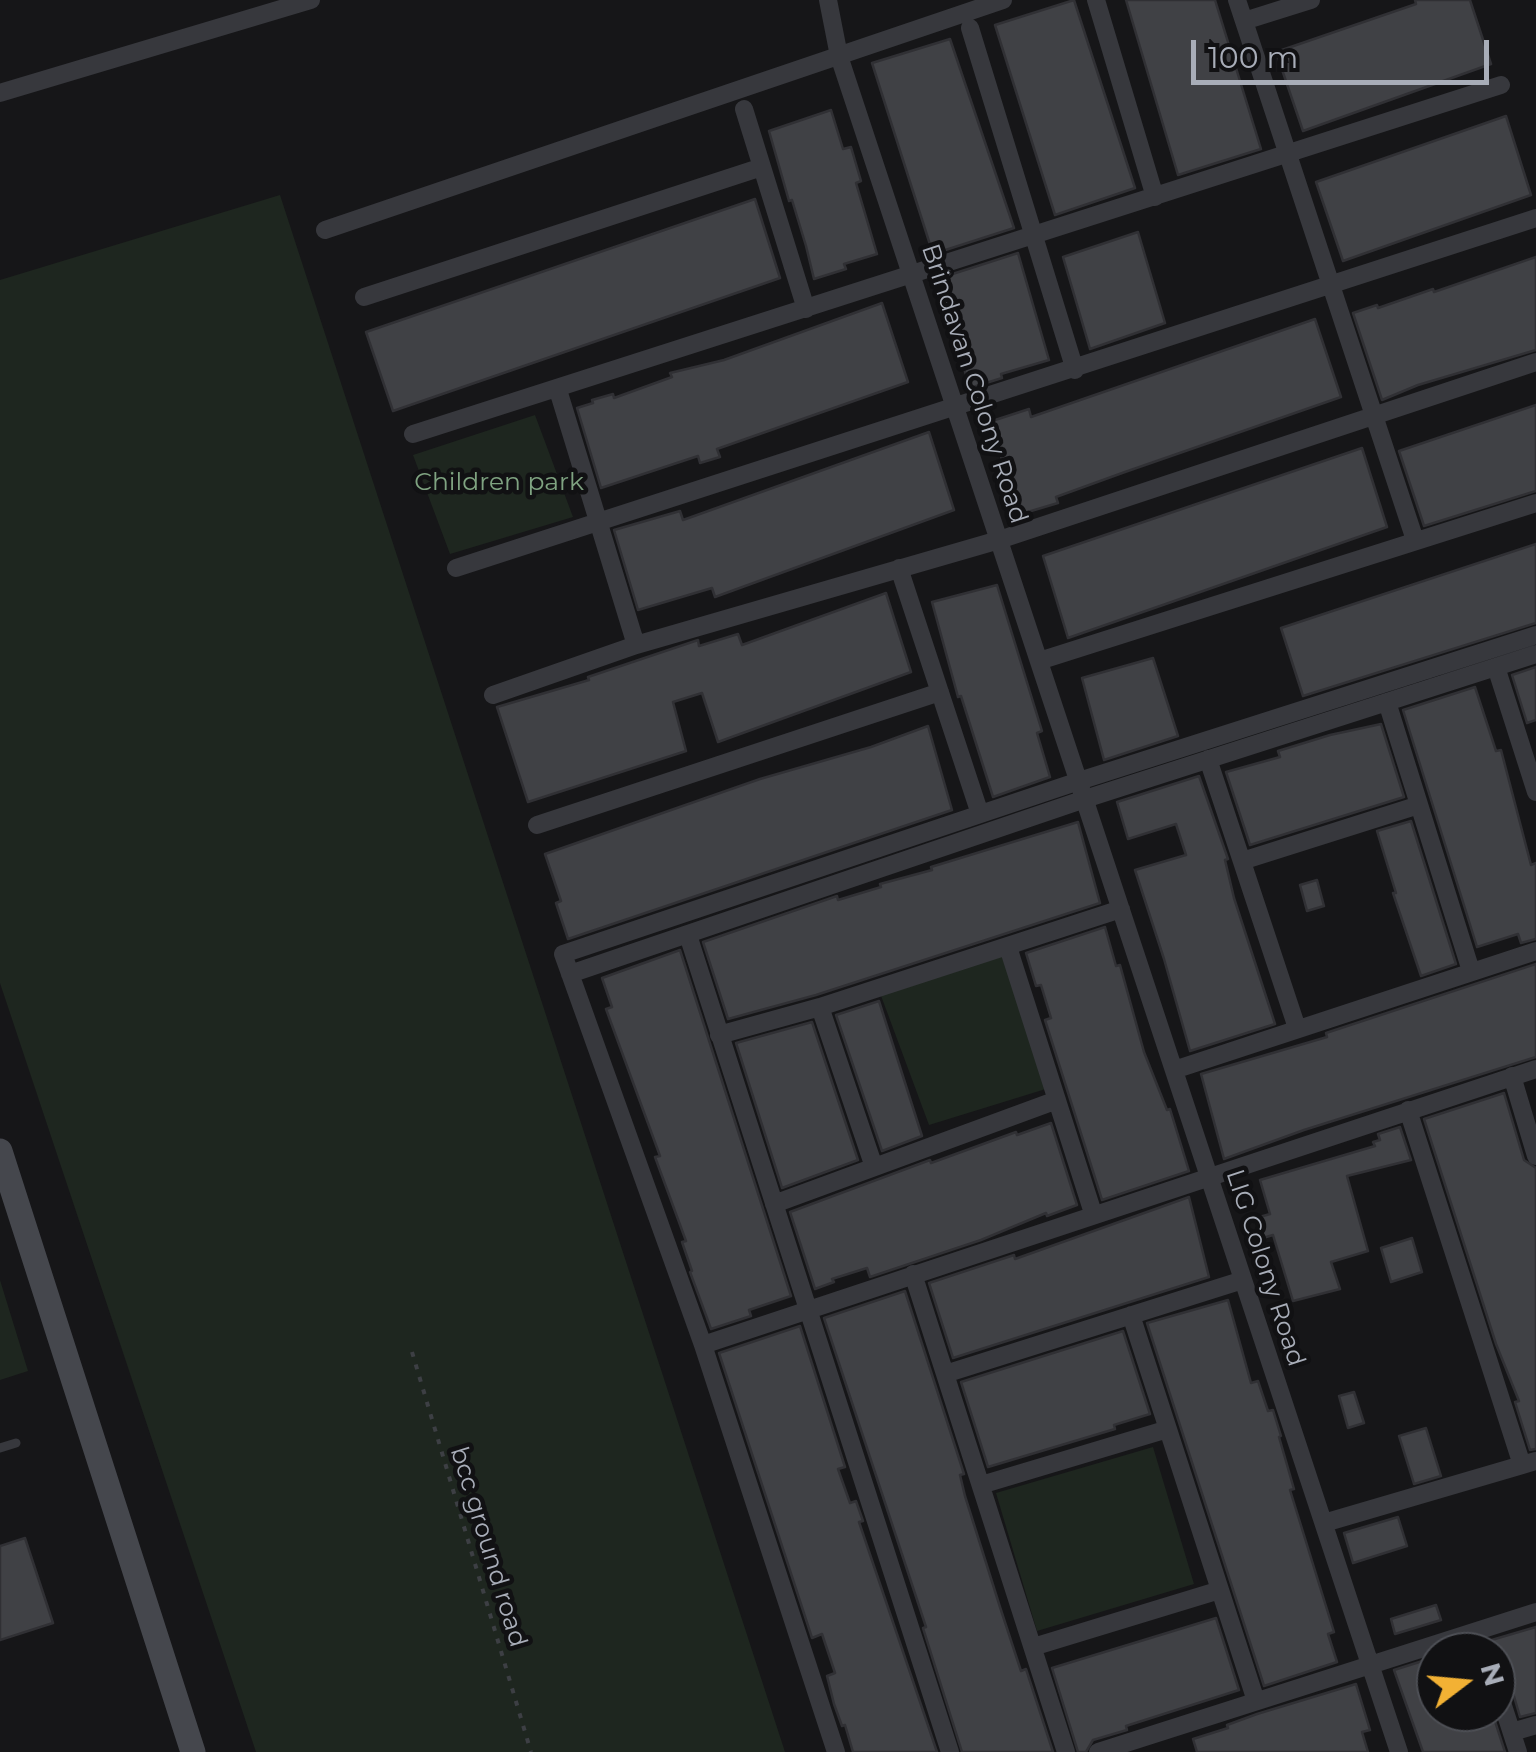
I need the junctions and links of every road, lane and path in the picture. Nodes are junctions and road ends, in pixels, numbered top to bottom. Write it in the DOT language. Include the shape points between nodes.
graph roads {
  1 [pos="311,0"];
  2 [pos="828,0"];
  3 [pos="1003,0"];
  4 [pos="1096,0"];
  5 [pos="1238,0"];
  6 [pos="1312,0"];
  7 [pos="1244,21"];
  8 [pos="970,28"];
  9 [pos="839,56"];
  10 [pos="1500,85"];
  11 [pos="0,93"];
  12 [pos="744,109"];
  13 [pos="1287,154"];
  14 [pos="762,167"];
  15 [pos="1155,197"];
  16 [pos="1536,218"];
  17 [pos="326,230"];
  18 [pos="1033,236"];
  19 [pos="912,275"];
  20 [pos="1331,285"];
  21 [pos="364,297"];
  22 [pos="806,310"];
  23 [pos="1536,362"];
  24 [pos="1074,370"];
  25 [pos="558,390"];
  26 [pos="953,405"];
  27 [pos="1374,416"];
  28 [pos="414,434"];
  29 [pos="1536,503"];
  30 [pos="596,521"];
  31 [pos="999,540"];
  32 [pos="1415,540"];
  33 [pos="456,568"];
  34 [pos="899,568"];
  35 [pos="1536,636"];
  36 [pos="636,645"];
  37 [pos="1536,654"];
  38 [pos="1039,661"];
  39 [pos="1496,667"];
  40 [pos="940,692"];
  41 [pos="493,696"];
  42 [pos="1387,702"];
  43 [pos="1208,759"];
  44 [pos="1082,790"];
  45 [pos="1536,792"];
  46 [pos="1420,805"];
  47 [pos="980,814"];
  48 [pos="537,824"];
  49 [pos="1242,861"];
  50 [pos="1121,909"];
  51 [pos="688,936"];
  52 [pos="1008,947"];
  53 [pos="1536,951"];
  54 [pos="1471,971"];
  55 [pos="570,974"];
  56 [pos="820,1007"];
  57 [pos="1296,1028"];
  58 [pos="719,1036"];
  59 [pos="1536,1069"];
  60 [pos="1174,1070"];
  61 [pos="1512,1076"];
  62 [pos="1057,1100"];
  63 [pos="1408,1110"];
  64 [pos="0,1152"];
  65 [pos="1536,1156"];
  66 [pos="874,1167"];
  67 [pos="1209,1176"];
  68 [pos="774,1204"];
  69 [pos="1093,1213"];
  70 [pos="913,1274"];
  71 [pos="1243,1280"];
  72 [pos="807,1310"];
  73 [pos="1131,1315"];
  74 [pos="704,1345"];
  75 [pos="412,1352"];
  76 [pos="946,1374"];
  77 [pos="1168,1429"];
  78 [pos="16,1443"];
  79 [pos="0,1448"];
  80 [pos="1529,1463"];
  81 [pos="981,1485"];
  82 [pos="1324,1523"];
  83 [pos="1220,1590"];
  84 [pos="1536,1612"];
  85 [pos="1478,1631"];
  86 [pos="1033,1647"];
  87 [pos="1371,1666"];
  88 [pos="1256,1701"];
  89 [pos="1512,1732"];
  90 [pos="193,1752"];
  91 [pos="531,1752"];
  92 [pos="836,1752"];
  93 [pos="950,1752"];
  94 [pos="1066,1752"];
  95 [pos="1098,1752"];
  96 [pos="1399,1752"];
  97 [pos="1518,1752"];
  1 -- 11 [label="street"];
  2 -- 9 [label="street, Brindavan Colony Road"];
  3 -- 9 [label="street"];
  4 -- 15 [label="street"];
  5 -- 7 [label="street"];
  6 -- 7 [label="street"];
  7 -- 13 [label="street"];
  8 -- 18 [label="street"];
  9 -- 17 [label="street"];
  9 -- 19 [label="street, Brindavan Colony Road"];
  10 -- 13 [label="street"];
  12 -- 14 [label="street"];
  13 -- 15 [label="street"];
  13 -- 20 [label="street"];
  14 -- 21 [label="street"];
  14 -- 22 [label="street"];
  15 -- 18 [label="street"];
  16 -- 20 [label="street"];
  18 -- 19 [label="street"];
  18 -- 24 [label="street"];
  19 -- 22 [label="street"];
  19 -- 26 [label="street, Brindavan Colony Road"];
  20 -- 24 [label="street"];
  20 -- 27 [label="street"];
  22 -- 25 [label="street"];
  23 -- 27 [label="street"];
  24 -- 26 [label="street"];
  25 -- 28 [label="street"];
  25 -- 30 [label="street"];
  26 -- 30 [label="street"];
  26 -- 31 [label="street, Brindavan Colony Road"];
  27 -- 31 [label="street"];
  27 -- 32 [label="street"];
  29 -- 32 [label="street"];
  30 -- 33 [label="street"];
  30 -- 36 [label="street"];
  31 -- 34 [label="street"];
  31 -- 38 [label="street, Brindavan Colony Road"];
  32 -- 38 [label="street"];
  34 -- 36 [label="street"];
  34 -- 40 [label="street"];
  35 -- 44 [label="street"];
  36 -- 41 [label="street"];
  37 -- 39 [label="street"];
  38 -- 44 [label="street, Brindavan Colony Road"];
  39 -- 42 [label="street"];
  39 -- 45 [label="street"];
  40 -- 47 [label="street"];
  40 -- 48 [label="street"];
  42 -- 43 [label="street"];
  42 -- 46 [label="street"];
  43 -- 44 [label="street"];
  43 -- 49 [label="street"];
  44 -- 47 [label="street"];
  44 -- 50 [label="street, LIG Colony Road"];
  44 -- 51 [label="street"];
  46 -- 49 [label="street"];
  46 -- 54 [label="street"];
  47 -- 55 [label="street" via="563,954"];
  49 -- 57 [label="street"];
  50 -- 52 [label="street"];
  50 -- 60 [label="street, LIG Colony Road"];
  51 -- 55 [label="street"];
  51 -- 58 [label="street"];
  52 -- 56 [label="street"];
  52 -- 62 [label="street"];
  53 -- 54 [label="street"];
  54 -- 57 [label="street"];
  55 -- 74 [label="street"];
  56 -- 58 [label="street"];
  56 -- 66 [label="street"];
  57 -- 60 [label="street"];
  58 -- 68 [label="street"];
  59 -- 61 [label="street"];
  60 -- 67 [label="street, LIG Colony Road"];
  61 -- 63 [label="street"];
  61 -- 65 [label="street"];
  62 -- 66 [label="street"];
  62 -- 69 [label="street"];
  63 -- 67 [label="street"];
  63 -- 80 [label="street"];
  64 -- 90 [label="street"];
  66 -- 68 [label="street"];
  67 -- 69 [label="street"];
  67 -- 71 [label="street, LIG Colony Road"];
  68 -- 72 [label="street"];
  69 -- 70 [label="street"];
  70 -- 72 [label="street"];
  70 -- 76 [label="street"];
  71 -- 73 [label="street"];
  71 -- 82 [label="street, LIG Colony Road"];
  72 -- 74 [label="street"];
  72 -- 93 [label="street"];
  73 -- 76 [label="street"];
  73 -- 77 [label="street"];
  74 -- 92 [label="street"];
  75 -- 91 [label="path, bcc ground road"];
  76 -- 81 [label="street"];
  77 -- 81 [label="street"];
  77 -- 83 [label="street"];
  78 -- 79 [label="lane"];
  80 -- 82 [label="street"];
  81 -- 86 [label="street"];
  82 -- 87 [label="street, LIG Colony Road"];
  83 -- 86 [label="street"];
  83 -- 88 [label="street"];
  84 -- 85 [label="street"];
  85 -- 87 [label="street"];
  86 -- 94 [label="street"];
  87 -- 88 [label="street"];
  87 -- 96 [label="street, LIG Colony Road"];
  88 -- 95 [label="street"];
  89 -- 97 [label="street"];
}
